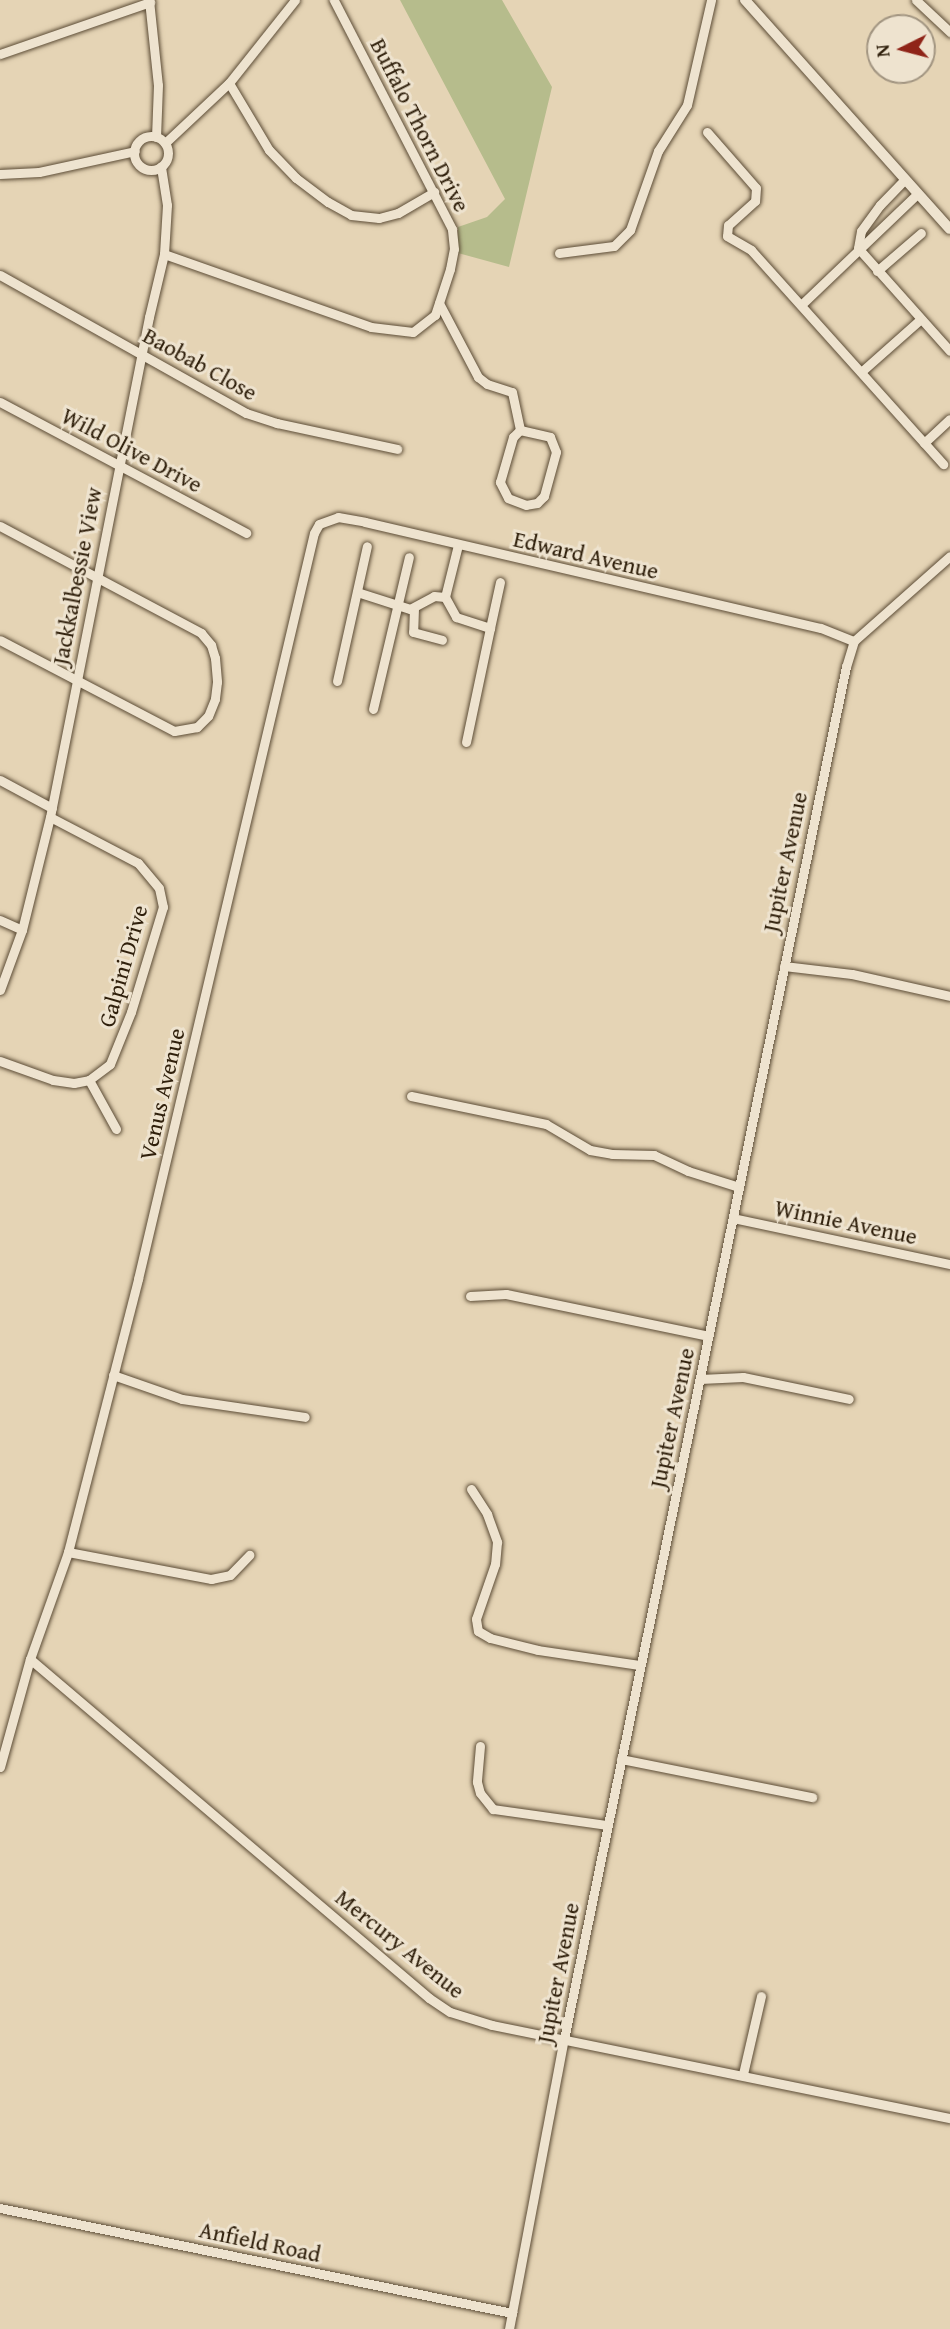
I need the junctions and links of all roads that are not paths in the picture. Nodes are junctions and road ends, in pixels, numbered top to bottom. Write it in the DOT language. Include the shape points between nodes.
graph roads {
  1 [pos="295,0"];
  2 [pos="334,0"];
  3 [pos="711,0"];
  4 [pos="745,0"];
  5 [pos="150,1"];
  6 [pos="917,2"];
  7 [pos="950,32"];
  8 [pos="0,54"];
  9 [pos="229,83"];
  10 [pos="707,132"];
  11 [pos="156,137"];
  12 [pos="165,143"];
  13 [pos="135,151"];
  14 [pos="161,166"];
  15 [pos="0,173"];
  16 [pos="904,180"];
  17 [pos="434,192"];
  18 [pos="917,194"];
  19 [pos="950,229"];
  20 [pos="921,233"];
  21 [pos="858,248"];
  22 [pos="559,253"];
  23 [pos="164,254"];
  24 [pos="877,271"];
  25 [pos="0,275"];
  26 [pos="439,303"];
  27 [pos="801,305"];
  28 [pos="920,319"];
  29 [pos="950,351"];
  30 [pos="141,354"];
  31 [pos="861,372"];
  32 [pos="0,401"];
  33 [pos="950,419"];
  34 [pos="520,430"];
  35 [pos="924,443"];
  36 [pos="397,449"];
  37 [pos="943,464"];
  38 [pos="119,466"];
  39 [pos="0,526"];
  40 [pos="246,533"];
  41 [pos="314,533"];
  42 [pos="458,545"];
  43 [pos="367,546"];
  44 [pos="950,556"];
  45 [pos="409,557"];
  46 [pos="96,579"];
  47 [pos="500,582"];
  48 [pos="358,592"];
  49 [pos="445,597"];
  50 [pos="399,605"];
  51 [pos="414,608"];
  52 [pos="490,628"];
  53 [pos="442,639"];
  54 [pos="0,640"];
  55 [pos="854,641"];
  56 [pos="76,679"];
  57 [pos="337,681"];
  58 [pos="373,709"];
  59 [pos="466,743"];
  60 [pos="0,780"];
  61 [pos="51,813"];
  62 [pos="0,920"];
  63 [pos="22,930"];
  64 [pos="784,966"];
  65 [pos="0,990"];
  66 [pos="950,996"];
  67 [pos="0,1060"];
  68 [pos="89,1080"];
  69 [pos="411,1096"];
  70 [pos="116,1129"];
  71 [pos="739,1187"];
  72 [pos="733,1218"];
  73 [pos="950,1264"];
  74 [pos="470,1296"];
  75 [pos="708,1336"];
  76 [pos="113,1375"];
  77 [pos="700,1379"];
  78 [pos="849,1399"];
  79 [pos="304,1417"];
  80 [pos="471,1489"];
  81 [pos="68,1552"];
  82 [pos="249,1555"];
  83 [pos="30,1659"];
  84 [pos="640,1665"];
  85 [pos="480,1746"];
  86 [pos="621,1759"];
  87 [pos="0,1767"];
  88 [pos="813,1797"];
  89 [pos="607,1825"];
  90 [pos="761,1996"];
  91 [pos="564,2039"];
  92 [pos="743,2074"];
  93 [pos="950,2118"];
  94 [pos="0,2208"];
  95 [pos="512,2314"];
  96 [pos="509,2329"];
  1 -- 9 [label="street"];
  2 -- 17 [label="street, Buffalo Thorn Drive"];
  3 -- 22 [label="street" via="687,104 658,151 630,230 619,243 608,247"];
  4 -- 16 [label="street"];
  5 -- 8 [label="street"];
  5 -- 11 [label="street" via="158,85"];
  6 -- 7 [label="street"];
  9 -- 12 [label="street"];
  9 -- 17 [label="street" via="269,150 296,177 351,215 379,218 398,213"];
  10 -- 27 [label="street" via="756,188 755,201 728,225 727,236 751,250"];
  11 -- 12 [label="street"];
  11 -- 13 [label="street" via="142,139"];
  12 -- 14 [label="street" via="167,158"];
  13 -- 14 [label="street" via="137,162 145,169"];
  13 -- 15 [label="street" via="39,172"];
  14 -- 23 [label="street, Jackkalbessie View" via="167,205"];
  16 -- 18 [label="street"];
  16 -- 21 [label="street" via="861,231"];
  17 -- 26 [label="street, Buffalo Thorn Drive" via="454,240"];
  18 -- 19 [label="street"];
  18 -- 21 [label="street"];
  20 -- 24 [label="street"];
  21 -- 24 [label="street"];
  21 -- 27 [label="street"];
  23 -- 26 [label="street, Buffalo Thorn Drive" via="387,331 414,332 426,325"];
  23 -- 30 [label="street, Jackkalbessie View"];
  24 -- 28 [label="street"];
  25 -- 30 [label="street, Baobab Close"];
  26 -- 34 [label="street" via="478,377 512,392"];
  27 -- 31 [label="street"];
  28 -- 29 [label="street"];
  28 -- 31 [label="street"];
  30 -- 36 [label="street, Baobab Close" via="260,418"];
  30 -- 38 [label="street, Jackkalbessie View"];
  31 -- 35 [label="street"];
  32 -- 38 [label="street, Wild Olive Drive"];
  33 -- 35 [label="street"];
  34 -- 34 [label="street" via="547,435 556,452 544,496 526,505 508,498 500,482 513,437"];
  35 -- 37 [label="street"];
  38 -- 40 [label="street, Wild Olive Drive"];
  38 -- 46 [label="street, Jackkalbessie View"];
  39 -- 46 [label="street"];
  41 -- 42 [label="street, Edward Avenue" via="324,521 338,517"];
  41 -- 76 [label="street, Venus Avenue"];
  42 -- 49 [label="street"];
  42 -- 55 [label="street, Edward Avenue" via="821,628"];
  43 -- 48 [label="street"];
  44 -- 55 [label="street"];
  45 -- 50 [label="street"];
  46 -- 56 [label="street, Jackkalbessie View"];
  46 -- 56 [label="street" via="201,633 215,658 217,692 203,722 182,732 165,728"];
  47 -- 52 [label="street"];
  48 -- 50 [label="street"];
  48 -- 57 [label="street"];
  49 -- 51 [label="street" via="434,596"];
  49 -- 52 [label="street" via="456,617"];
  50 -- 51 [label="street"];
  50 -- 58 [label="street"];
  51 -- 53 [label="street" via="413,632"];
  52 -- 59 [label="street"];
  54 -- 56 [label="street"];
  55 -- 64 [label="street, Jupiter Avenue"];
  56 -- 61 [label="street, Jackkalbessie View"];
  60 -- 61 [label="street, Galpini Drive"];
  61 -- 63 [label="street, Jackkalbessie View"];
  61 -- 68 [label="street, Galpini Drive" via="138,863 156,882 163,902 116,1054"];
  62 -- 63 [label="street"];
  63 -- 65 [label="street, Jackkalbessie View"];
  64 -- 66 [label="street" via="852,974"];
  64 -- 71 [label="street, Jupiter Avenue"];
  67 -- 68 [label="street" via="64,1082"];
  68 -- 70 [label="street"];
  69 -- 71 [label="street" via="546,1124 590,1150 648,1153"];
  71 -- 72 [label="street, Jupiter Avenue"];
  72 -- 73 [label="street, Winnie Avenue"];
  72 -- 75 [label="street, Jupiter Avenue"];
  74 -- 75 [label="street" via="506,1294"];
  75 -- 77 [label="street, Jupiter Avenue"];
  76 -- 79 [label="street" via="182,1399"];
  76 -- 81 [label="street, Venus Avenue"];
  77 -- 78 [label="street" via="743,1377"];
  77 -- 84 [label="street, Jupiter Avenue"];
  80 -- 84 [label="street" via="497,1542 495,1564 476,1619 478,1631 538,1650"];
  81 -- 82 [label="street" via="211,1579 230,1575"];
  81 -- 83 [label="street, Venus Avenue"];
  83 -- 87 [label="street, Venus Avenue"];
  83 -- 91 [label="street, Mercury Avenue" via="429,1998 464,2018"];
  84 -- 86 [label="street, Jupiter Avenue"];
  85 -- 89 [label="street" via="477,1783 493,1809"];
  86 -- 88 [label="street"];
  86 -- 89 [label="street, Jupiter Avenue"];
  89 -- 91 [label="street, Jupiter Avenue"];
  90 -- 92 [label="street"];
  91 -- 92 [label="street, Mercury Avenue"];
  91 -- 95 [label="street, Jupiter Avenue"];
  92 -- 93 [label="street, Mercury Avenue"];
  94 -- 95 [label="street, Anfield Road"];
  95 -- 96 [label="street, Jupiter Avenue"];
}
